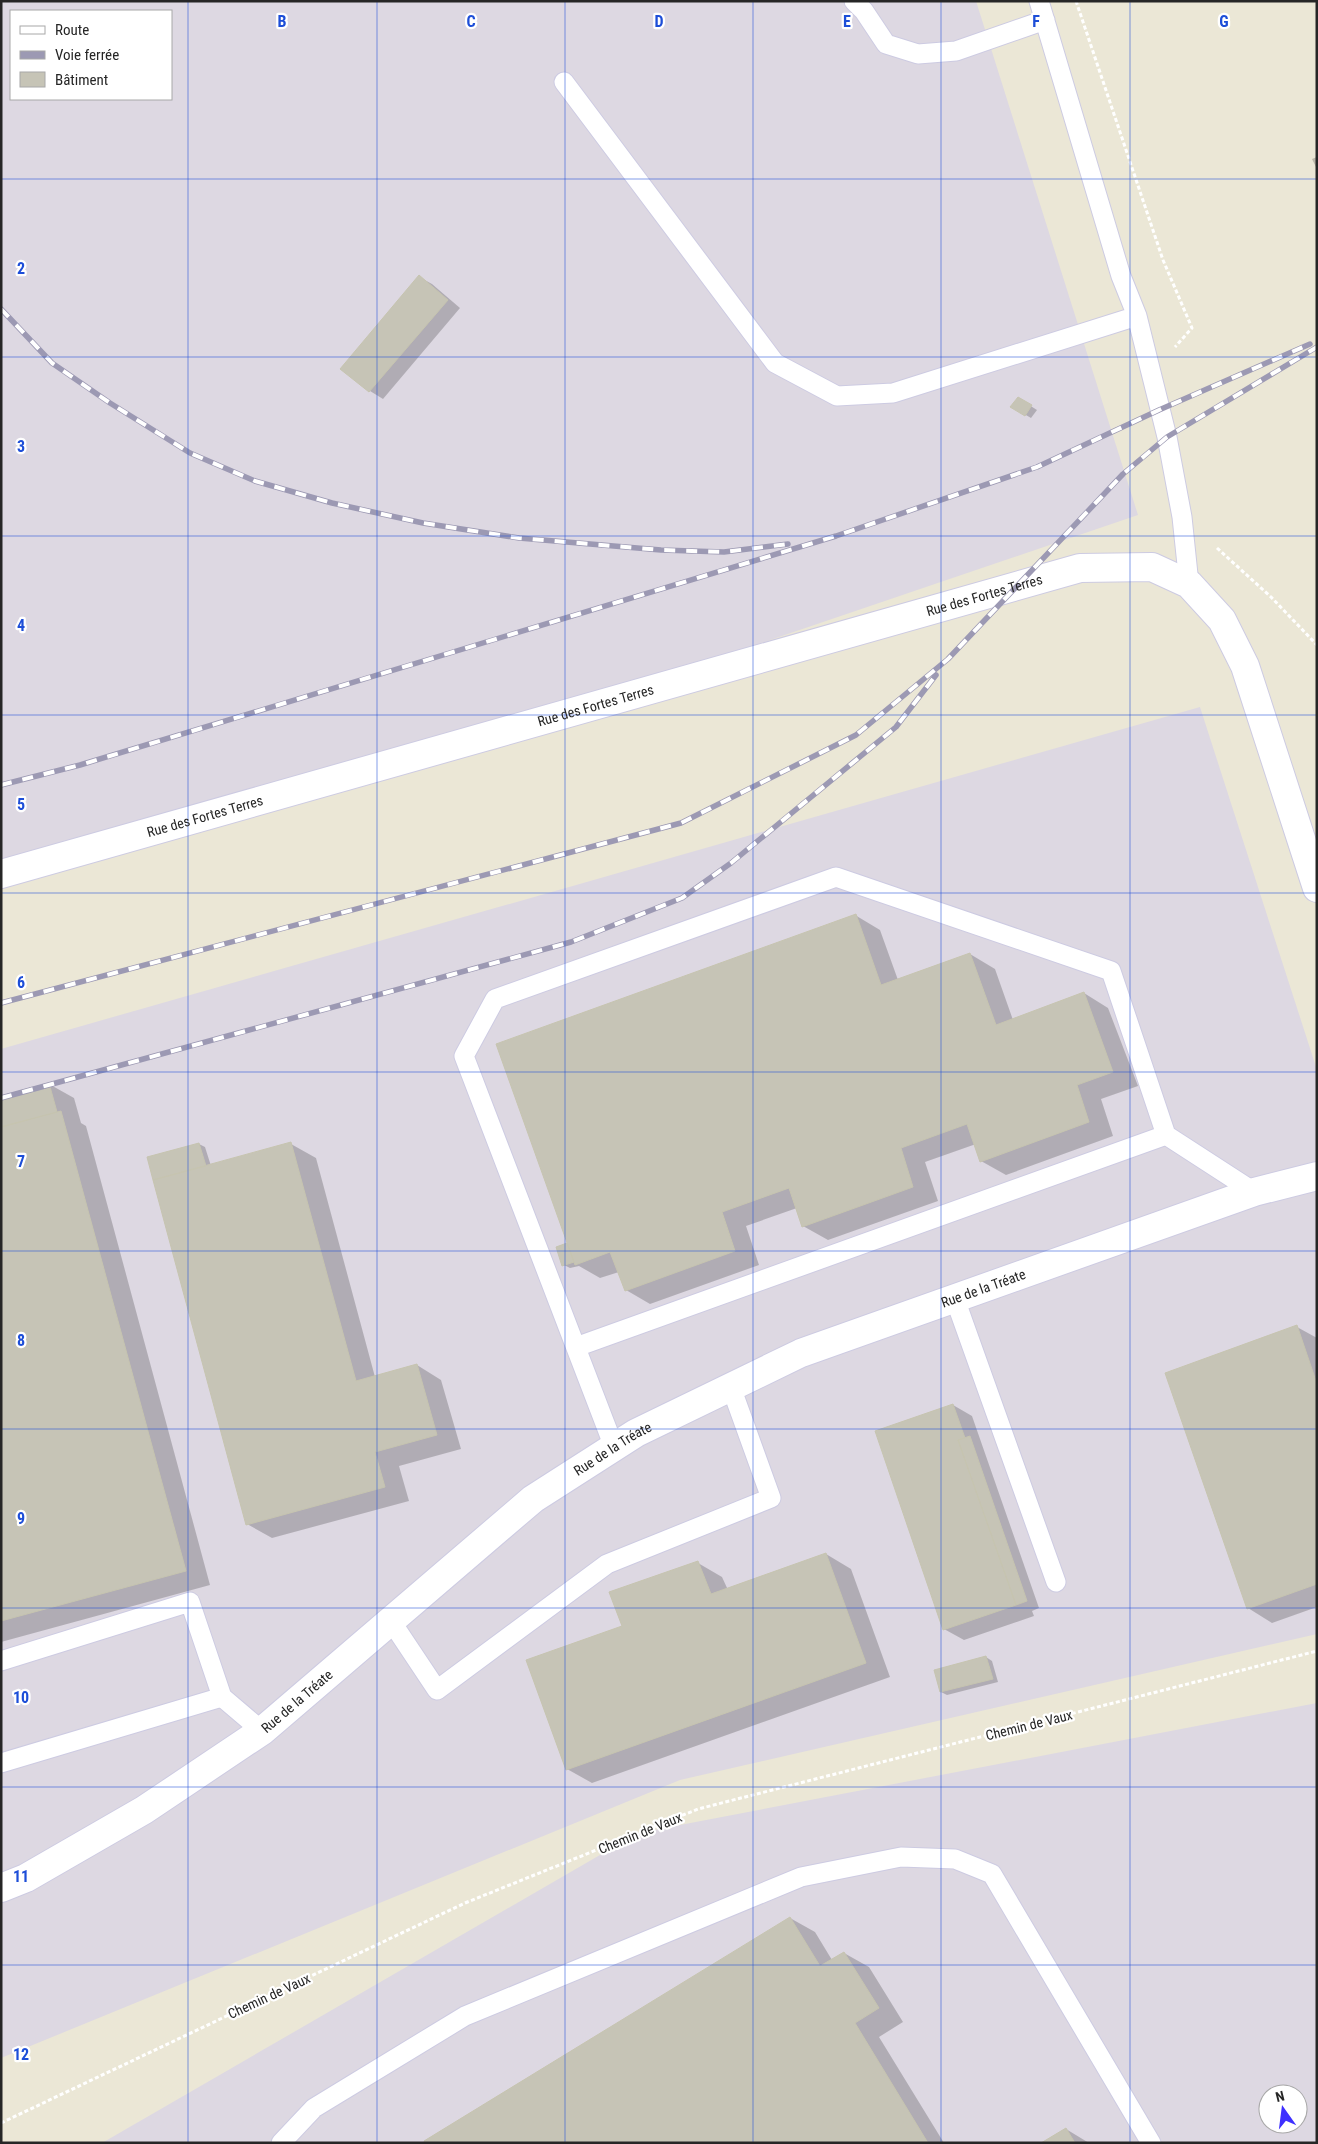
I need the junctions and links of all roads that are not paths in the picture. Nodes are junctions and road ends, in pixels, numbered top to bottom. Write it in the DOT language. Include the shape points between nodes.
graph roads {
  1 [pos="854,1"];
  2 [pos="1039,1"];
  3 [pos="1045,20"];
  4 [pos="564,82"];
  5 [pos="1137,316"];
  6 [pos="1189,584"];
  7 [pos="1,874"];
  8 [pos="1317,888"];
  9 [pos="1166,1135"];
  10 [pos="1317,1176"];
  11 [pos="1254,1192"];
  12 [pos="955,1300"];
  13 [pos="576,1347"];
  14 [pos="731,1387"];
  15 [pos="614,1447"];
  16 [pos="1056,1582"];
  17 [pos="391,1621"];
  18 [pos="1,1661"];
  19 [pos="222,1698"];
  20 [pos="262,1731"];
  21 [pos="1,1763"];
  22 [pos="1,1888"];
  23 [pos="281,2143"];
  24 [pos="1151,2143"];
  1 -- 3 [label="lane" via="886,44 918,54 956,50"];
  2 -- 3 [label="lane"];
  3 -- 5 [label="lane" via="1121,276"];
  4 -- 5 [label="lane" via="776,363 837,396 893,393"];
  5 -- 6 [label="lane" via="1167,437 1182,517"];
  6 -- 7 [label="street, Rue des Fortes Terres" via="1152,567 1080,568"];
  6 -- 8 [label="street" via="1222,620 1245,666"];
  9 -- 11 [label="lane"];
  9 -- 13 [label="lane"];
  9 -- 13 [label="lane" via="1110,971 836,877 495,999 464,1056"];
  10 -- 11 [label="street, Rue de la Tréate"];
  11 -- 12 [label="street, Rue de la Tréate"];
  12 -- 14 [label="street, Rue de la Tréate" via="801,1352"];
  12 -- 16 [label="lane"];
  13 -- 15 [label="lane"];
  14 -- 15 [label="street, Rue de la Tréate"];
  14 -- 17 [label="lane" via="772,1498 607,1564 437,1690"];
  15 -- 17 [label="street, Rue de la Tréate" via="533,1499"];
  17 -- 20 [label="street, Rue de la Tréate"];
  18 -- 19 [label="lane" via="190,1602"];
  19 -- 20 [label="lane"];
  19 -- 21 [label="lane"];
  20 -- 22 [label="street, Rue de la Tréate" via="144,1810 26,1878"];
  23 -- 24 [label="lane" via="314,2108 465,2016 801,1877 901,1857 955,1859 992,1874"];
}
